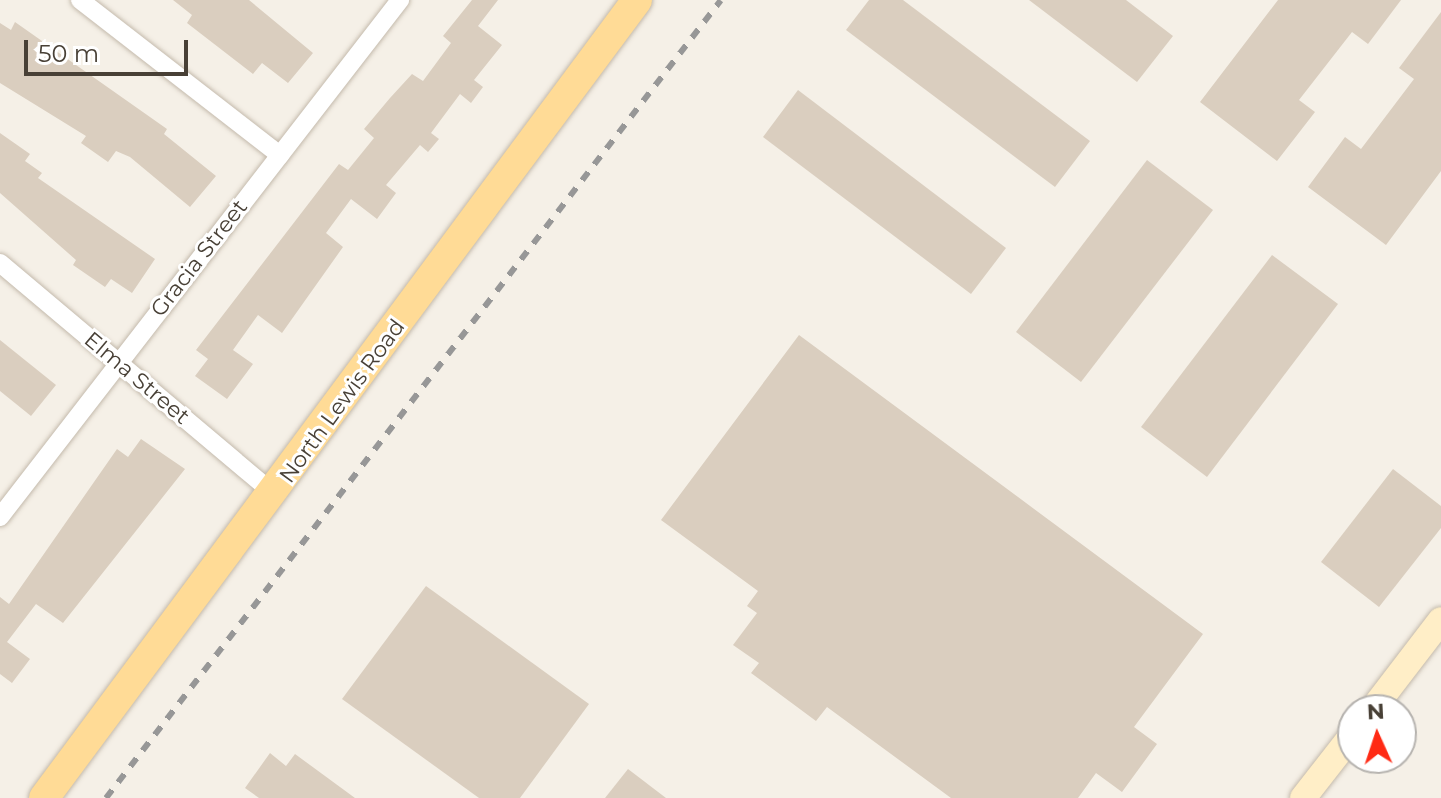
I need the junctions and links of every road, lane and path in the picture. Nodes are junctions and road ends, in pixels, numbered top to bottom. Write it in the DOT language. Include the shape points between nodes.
graph roads {
  1 [pos="80,0"];
  2 [pos="400,0"];
  3 [pos="637,0"];
  4 [pos="280,155"];
  5 [pos="0,263"];
  6 [pos="119,360"];
  7 [pos="274,494"];
  8 [pos="0,517"];
  9 [pos="1441,620"];
  10 [pos="1384,694"];
  11 [pos="1337,754"];
  12 [pos="44,798"];
  13 [pos="1303,798"];
  1 -- 4 [label="street"];
  2 -- 4 [label="street, Gracia Street"];
  3 -- 7 [label="main road, North Lewis Road"];
  4 -- 6 [label="street, Gracia Street"];
  5 -- 6 [label="street, Elma Street"];
  6 -- 7 [label="street, Elma Street"];
  6 -- 8 [label="street, Gracia Street"];
  7 -- 12 [label="main road, North Lewis Road"];
  9 -- 10 [label="main road"];
  11 -- 13 [label="main road"];
}
